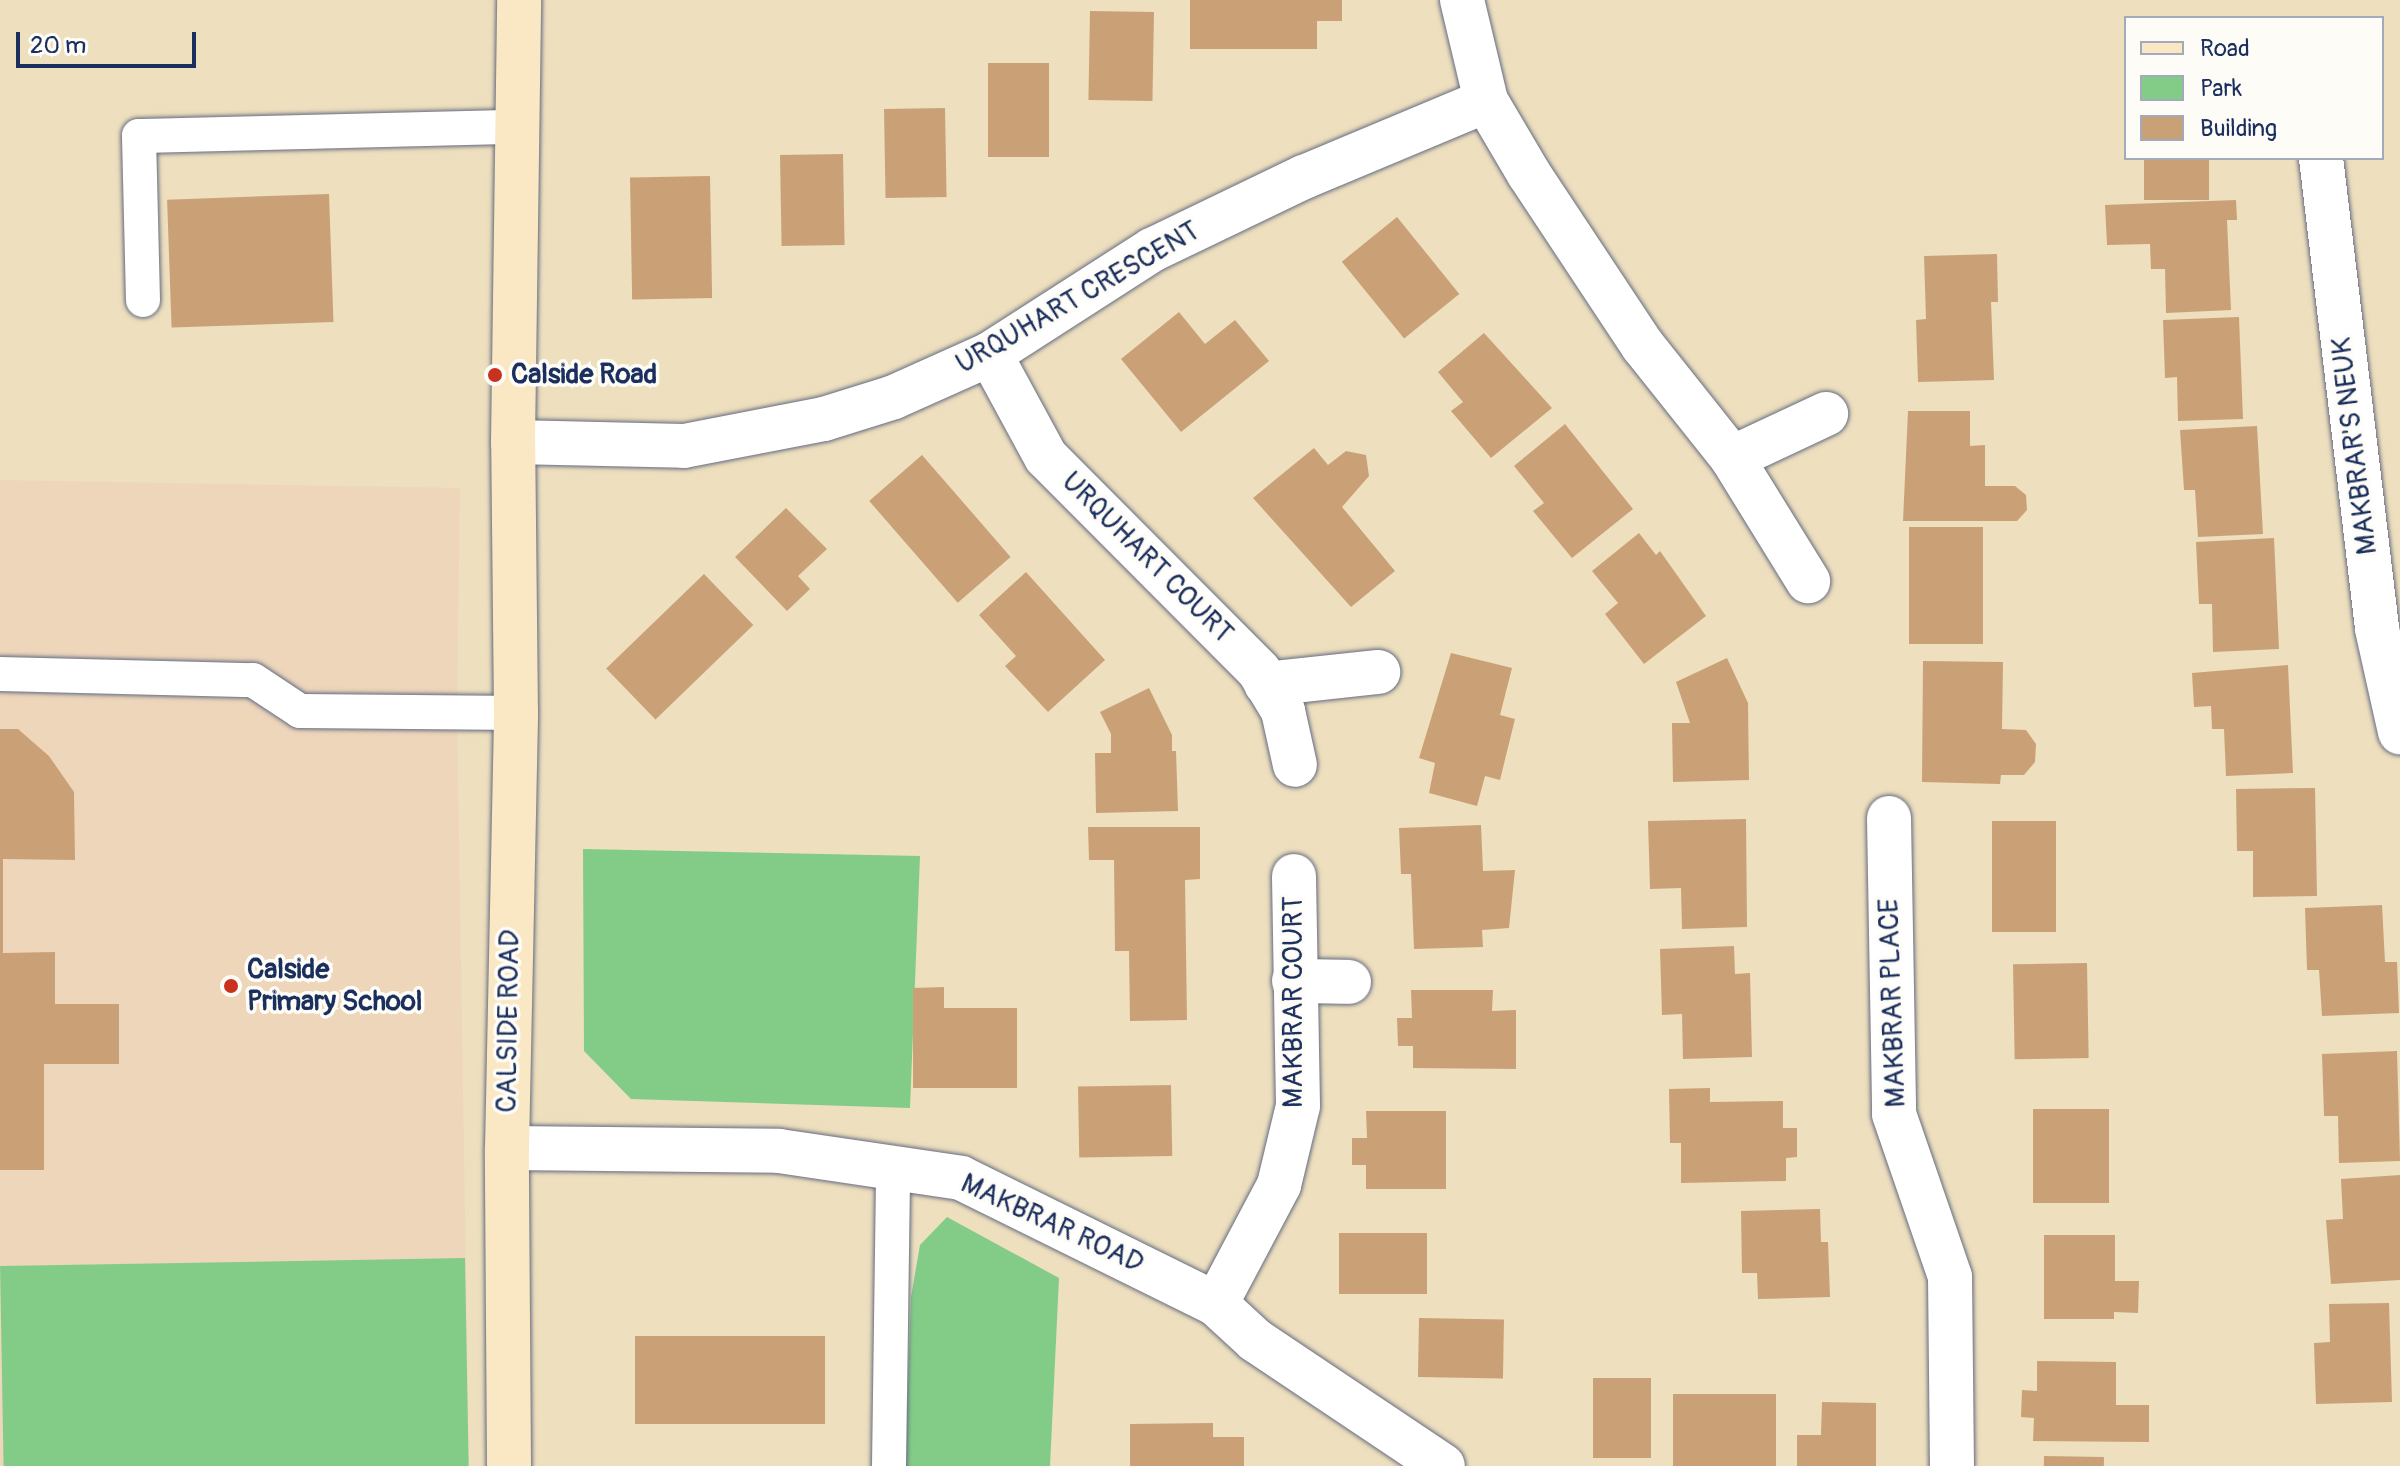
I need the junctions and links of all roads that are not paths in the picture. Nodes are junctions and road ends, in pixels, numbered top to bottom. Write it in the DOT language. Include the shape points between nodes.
graph roads {
  1 [pos="519,0"];
  2 [pos="1462,0"];
  3 [pos="1486,101"];
  4 [pos="520,127"];
  5 [pos="2321,160"];
  6 [pos="143,300"];
  7 [pos="990,354"];
  8 [pos="1826,414"];
  9 [pos="513,442"];
  10 [pos="1732,458"];
  11 [pos="1808,581"];
  12 [pos="1378,672"];
  13 [pos="0,674"];
  14 [pos="1266,684"];
  15 [pos="516,713"];
  16 [pos="2400,732"];
  17 [pos="1295,765"];
  18 [pos="1889,818"];
  19 [pos="1294,876"];
  20 [pos="1294,981"];
  21 [pos="1349,982"];
  22 [pos="507,1148"];
  23 [pos="893,1168"];
  24 [pos="1216,1304"];
  25 [pos="509,1466"];
  26 [pos="889,1466"];
  27 [pos="1443,1466"];
  28 [pos="1952,1466"];
  1 -- 4 [label="street, CALSIDE ROAD"];
  2 -- 3 [label="street"];
  3 -- 7 [label="street, URQUHART CRESCENT" via="1304,177 1152,250"];
  3 -- 10 [label="street" via="1643,346"];
  4 -- 6 [label="lane" via="139,136"];
  4 -- 9 [label="street, CALSIDE ROAD"];
  5 -- 16 [label="street, MAKBRAR'S NEUK" via="2377,629"];
  7 -- 9 [label="street, URQUHART CRESCENT" via="894,397 752,435 684,446"];
  7 -- 14 [label="street, URQUHART COURT" via="1046,457 1159,573 1217,623"];
  8 -- 10 [label="street"];
  9 -- 15 [label="street, CALSIDE ROAD"];
  10 -- 11 [label="street"];
  12 -- 14 [label="street"];
  13 -- 15 [label="lane" via="253,680 300,711"];
  14 -- 17 [label="street, URQUHART COURT" via="1283,711"];
  15 -- 22 [label="street, CALSIDE ROAD"];
  18 -- 28 [label="street, MAKBRAR PLACE" via="1894,1114 1950,1277"];
  19 -- 20 [label="street, MAKBRAR COURT"];
  20 -- 21 [label="street"];
  20 -- 24 [label="street, MAKBRAR COURT" via="1298,1106 1279,1185"];
  22 -- 23 [label="street, MAKBRAR ROAD" via="779,1151"];
  22 -- 25 [label="street, CALSIDE ROAD"];
  23 -- 24 [label="street, MAKBRAR ROAD" via="961,1178"];
  23 -- 26 [label="lane"];
  24 -- 27 [label="street, MAKBRAR ROAD" via="1255,1340"];
}
